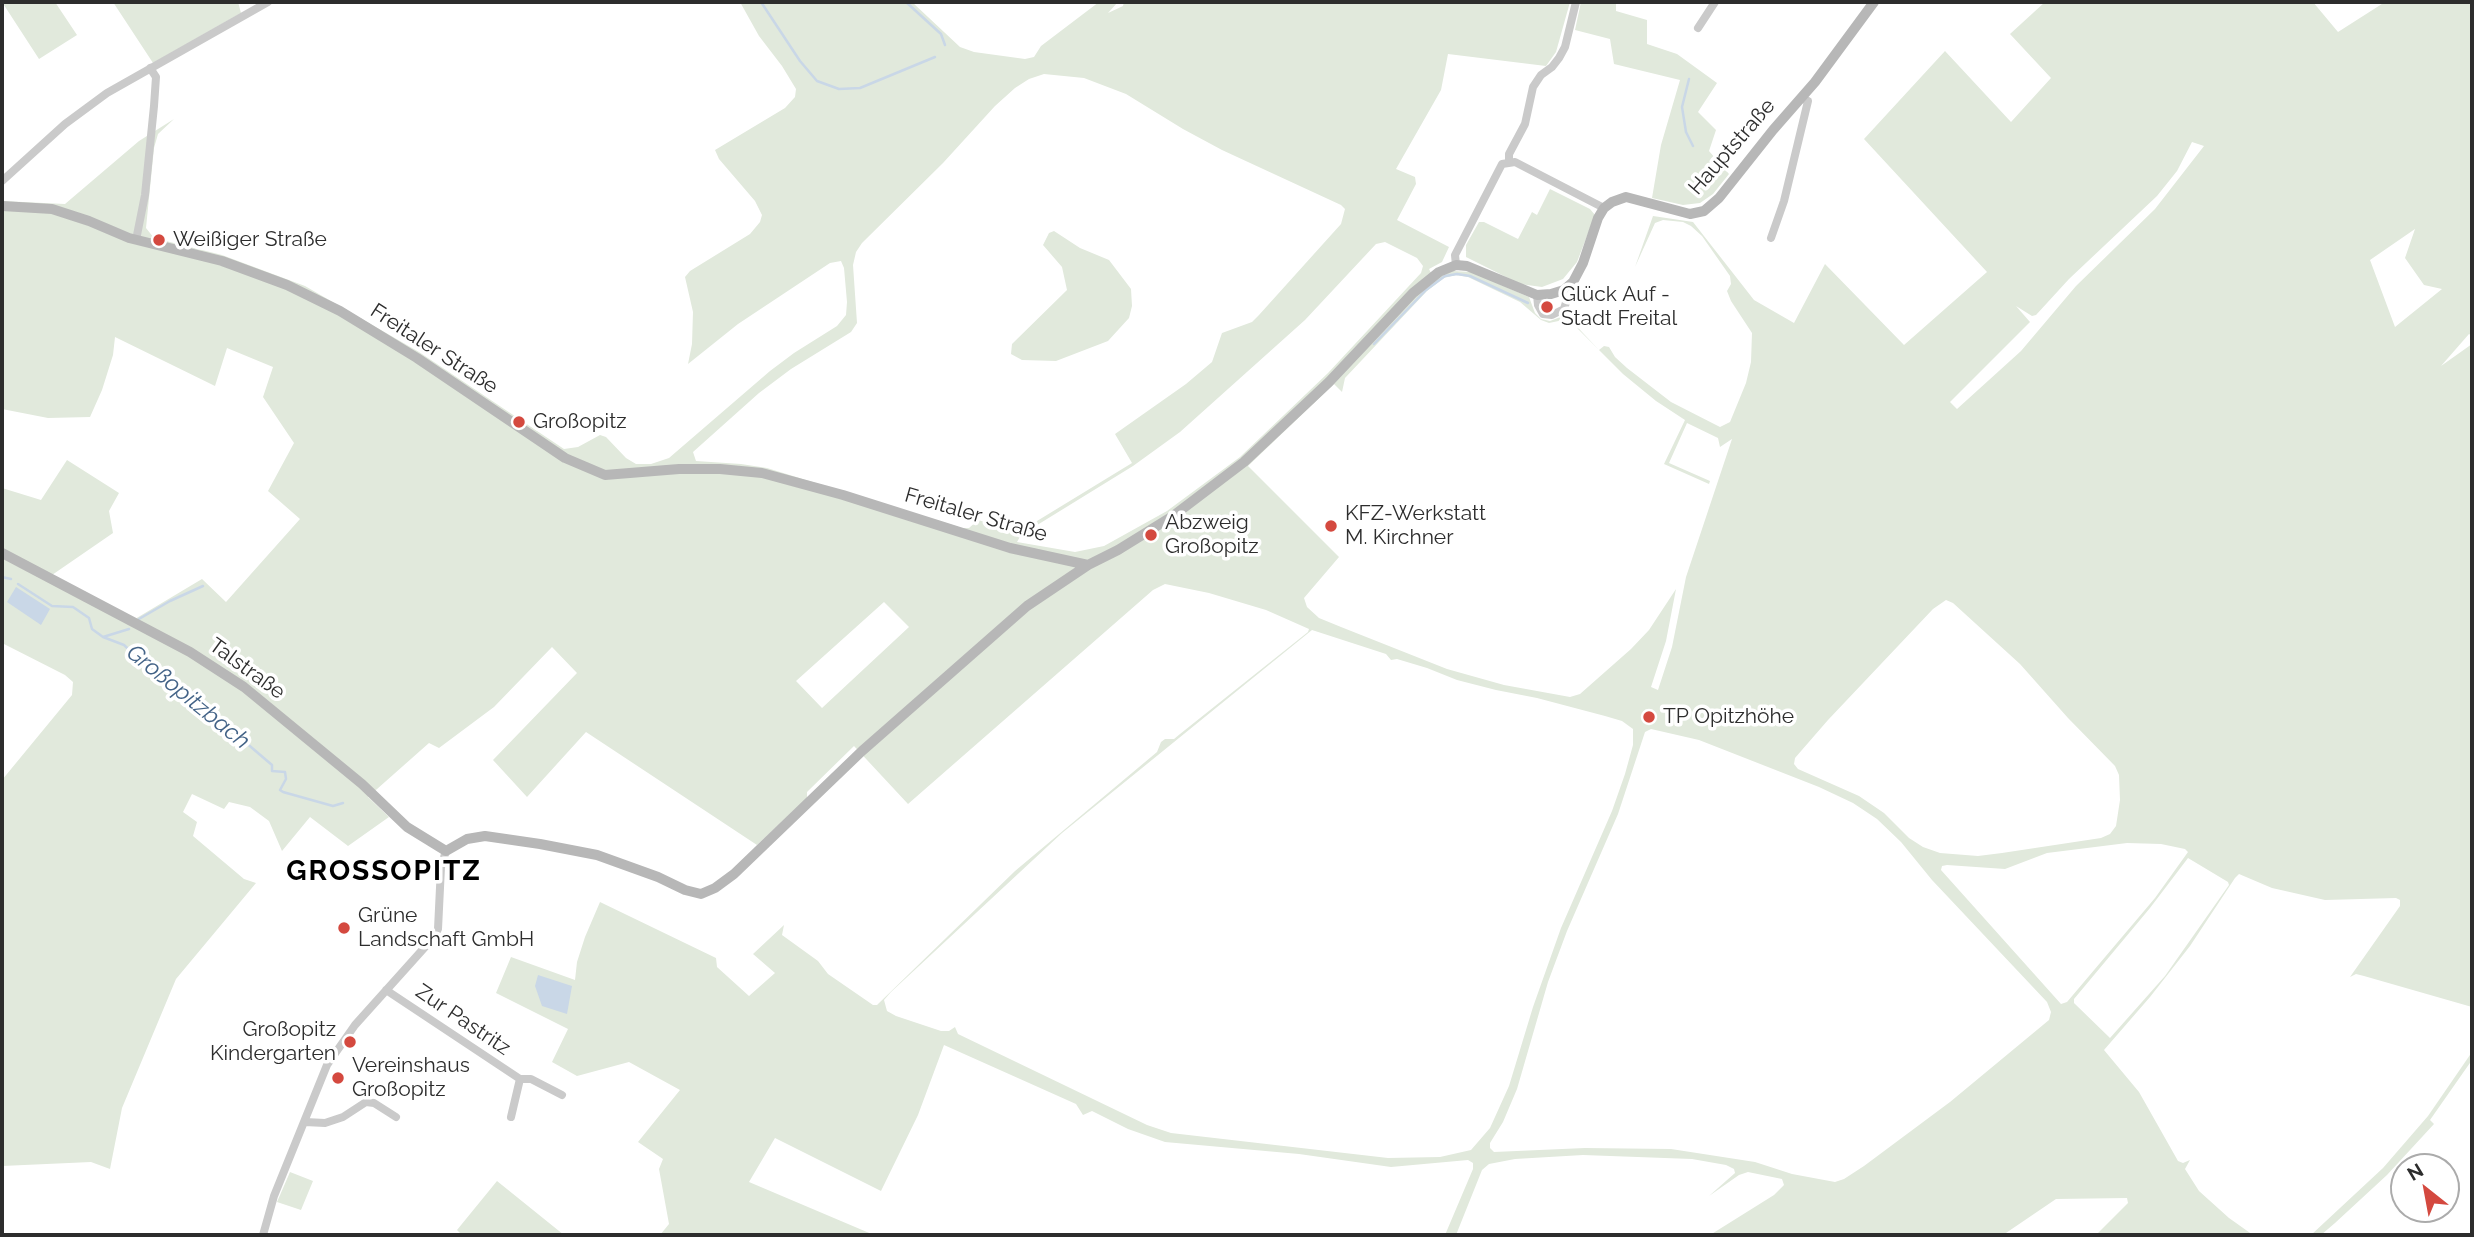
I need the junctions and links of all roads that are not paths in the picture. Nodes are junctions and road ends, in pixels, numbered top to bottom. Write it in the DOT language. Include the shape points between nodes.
graph roads {
  1 [pos="268,2"];
  2 [pos="1576,2"];
  3 [pos="1715,2"];
  4 [pos="1874,2"];
  5 [pos="1698,28"];
  6 [pos="150,68"];
  7 [pos="1801,98"];
  8 [pos="1510,162"];
  9 [pos="2,181"];
  10 [pos="2,206"];
  11 [pos="1604,208"];
  12 [pos="1771,238"];
  13 [pos="136,240"];
  14 [pos="1456,265"];
  15 [pos="1564,289"];
  16 [pos="1537,295"];
  17 [pos="2,553"];
  18 [pos="1087,565"];
  19 [pos="446,851"];
  20 [pos="386,990"];
  21 [pos="520,1079"];
  22 [pos="562,1096"];
  23 [pos="396,1117"];
  24 [pos="510,1117"];
  25 [pos="305,1122"];
  26 [pos="263,1235"];
  1 -- 6 [label="street"];
  2 -- 8 [label="street" via="1565,47 1533,87"];
  3 -- 5 [label="street"];
  4 -- 7 [label="street, Hauptstraße"];
  6 -- 9 [label="street" via="80,112"];
  6 -- 13 [label="street" via="156,77 154,106"];
  7 -- 11 [label="street, Hauptstraße" via="1704,211 1690,214 1626,197"];
  7 -- 12 [label="street" via="1808,101"];
  8 -- 11 [label="street"];
  8 -- 14 [label="street" via="1502,164 1455,255"];
  10 -- 13 [label="street, Freitaler Straße" via="52,209"];
  11 -- 15 [label="street" via="1583,262"];
  13 -- 18 [label="street, Freitaler Straße" via="222,261 319,300 417,358 565,458 605,475 679,469 762,472 1010,548"];
  14 -- 16 [label="street" via="1477,268"];
  14 -- 18 [label="street" via="1427,280 1244,462 1173,516"];
  15 -- 16 [label="street"];
  15 -- 16 [label="street" via="1564,309 1552,316 1544,314"];
  17 -- 19 [label="street, Talstraße" via="190,652 244,687 407,827"];
  18 -- 19 [label="street" via="1005,623 709,892 694,893 597,855 502,838 475,837"];
  19 -- 20 [label="street" via="440,867 438,929"];
  20 -- 21 [label="street, Zur Pastritz"];
  20 -- 25 [label="street" via="327,1065"];
  21 -- 22 [label="street, Zur Pastritz" via="531,1079"];
  21 -- 24 [label="street, Zur Pastritz"];
  23 -- 25 [label="street" via="366,1102 325,1124"];
  25 -- 26 [label="street"];
}
